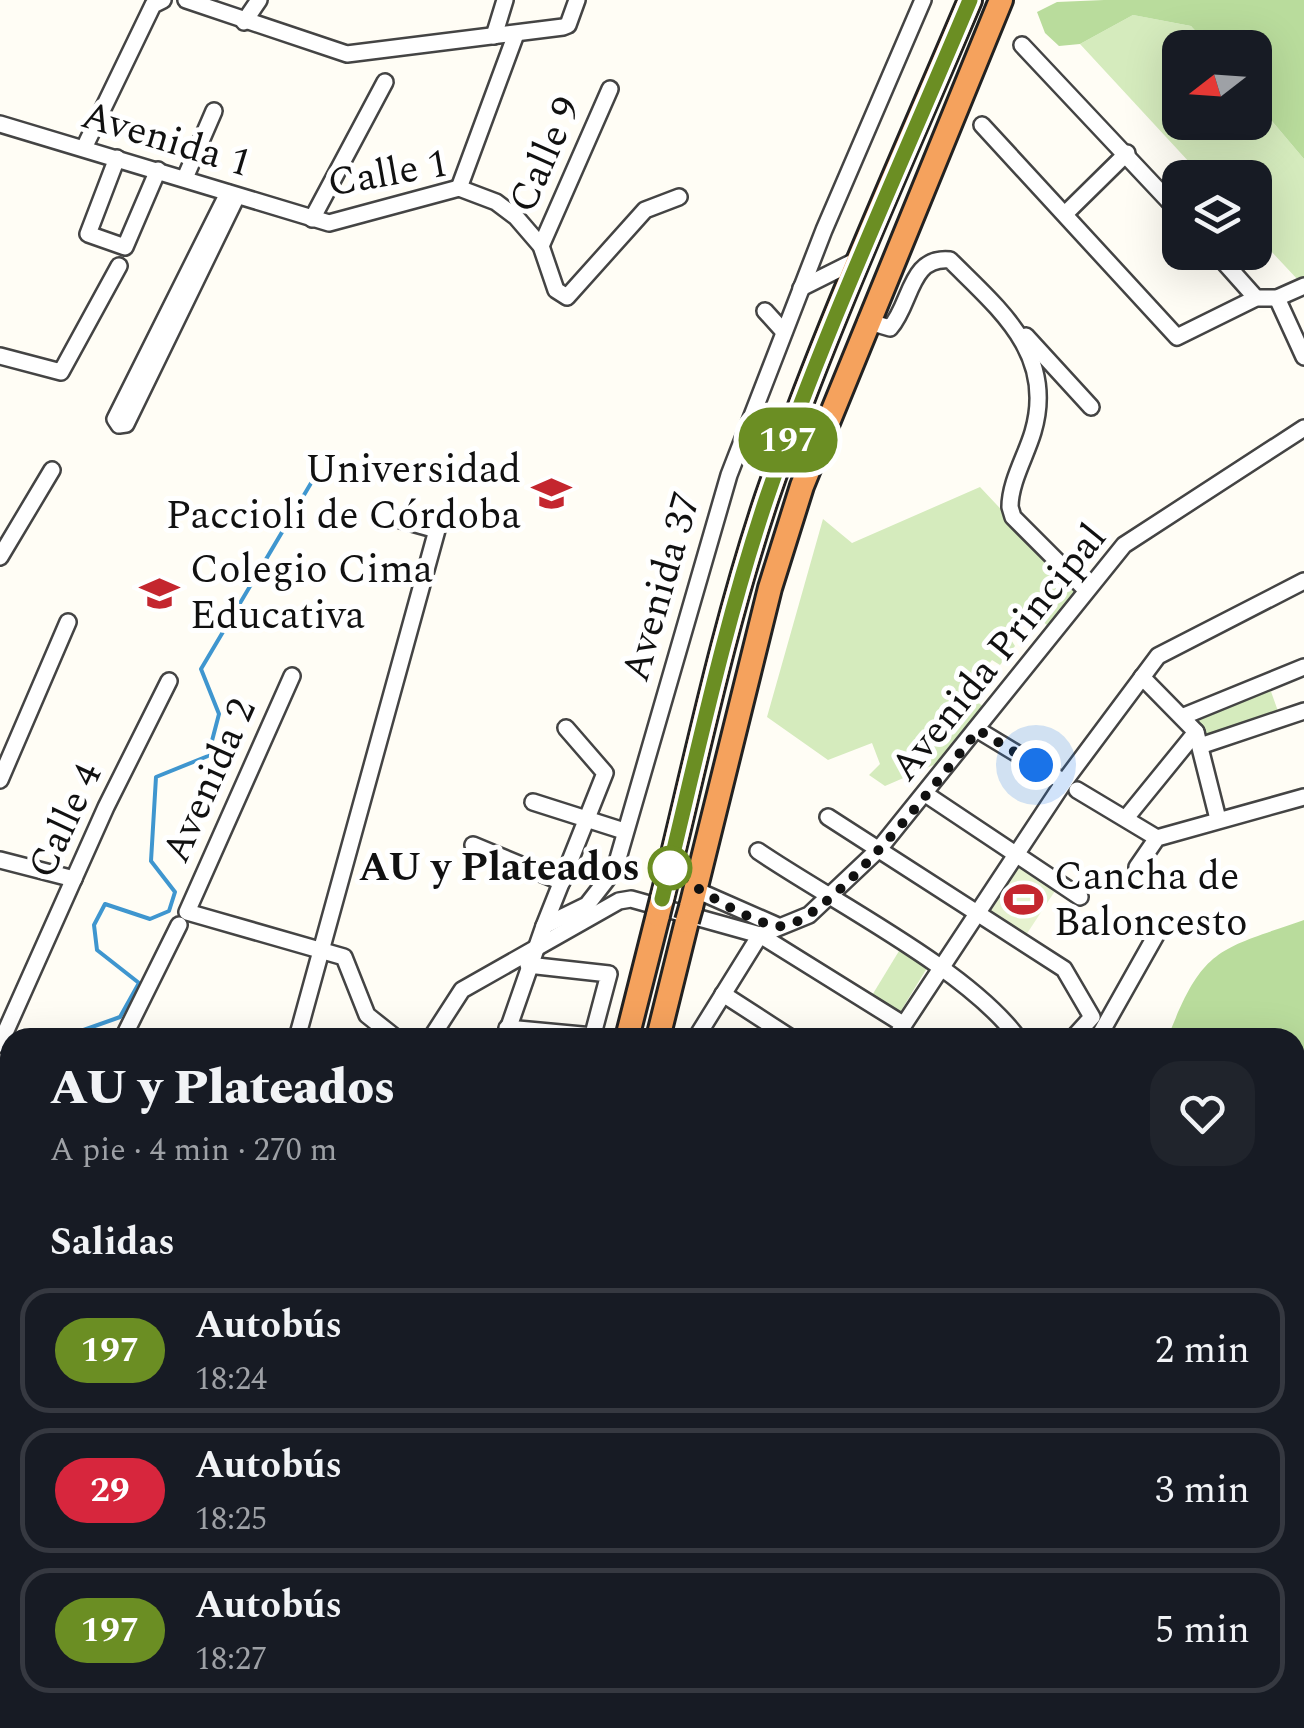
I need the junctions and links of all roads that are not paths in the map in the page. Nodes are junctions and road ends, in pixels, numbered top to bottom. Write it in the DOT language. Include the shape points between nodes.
graph roads {
  1 [pos="163,0"];
  2 [pos="186,0"];
  3 [pos="258,0"];
  4 [pos="505,0"];
  5 [pos="577,0"];
  6 [pos="923,0"];
  7 [pos="970,0"];
  8 [pos="1001,0"];
  9 [pos="244,22"];
  10 [pos="516,34"];
  11 [pos="494,36"];
  12 [pos="1022,45"];
  13 [pos="385,82"];
  14 [pos="610,89"];
  15 [pos="214,111"];
  16 [pos="0,124"];
  17 [pos="982,125"];
  18 [pos="84,148"];
  19 [pos="1127,153"];
  20 [pos="117,158"];
  21 [pos="158,170"];
  22 [pos="186,178"];
  23 [pos="459,188"];
  24 [pos="1162,193"];
  25 [pos="232,195"];
  26 [pos="679,197"];
  27 [pos="1066,214"];
  28 [pos="312,219"];
  29 [pos="541,246"];
  30 [pos="861,258"];
  31 [pos="118,266"];
  32 [pos="1231,270"];
  33 [pos="1304,286"];
  34 [pos="801,288"];
  35 [pos="1256,298"];
  36 [pos="1277,298"];
  37 [pos="765,311"];
  38 [pos="866,321"];
  39 [pos="1020,330"];
  40 [pos="784,332"];
  41 [pos="0,356"];
  42 [pos="1304,358"];
  43 [pos="1090,407"];
  44 [pos="1304,428"];
  45 [pos="52,470"];
  46 [pos="380,514"];
  47 [pos="0,557"];
  48 [pos="1304,581"];
  49 [pos="1085,589"];
  50 [pos="68,622"];
  51 [pos="1304,668"];
  52 [pos="292,676"];
  53 [pos="1142,677"];
  54 [pos="170,681"];
  55 [pos="1304,711"];
  56 [pos="1184,716"];
  57 [pos="566,728"];
  58 [pos="978,730"];
  59 [pos="1199,739"];
  60 [pos="0,780"];
  61 [pos="1071,786"];
  62 [pos="927,796"];
  63 [pos="1304,796"];
  64 [pos="533,802"];
  65 [pos="828,816"];
  66 [pos="1126,818"];
  67 [pos="588,819"];
  68 [pos="1218,819"];
  69 [pos="624,831"];
  70 [pos="1157,838"];
  71 [pos="473,845"];
  72 [pos="879,849"];
  73 [pos="758,851"];
  74 [pos="1016,856"];
  75 [pos="0,860"];
  76 [pos="1136,867"];
  77 [pos="74,879"];
  78 [pos="562,882"];
  79 [pos="1080,897"];
  80 [pos="829,899"];
  81 [pos="691,906"];
  82 [pos="978,912"];
  83 [pos="183,919"];
  84 [pos="544,926"];
  85 [pos="778,926"];
  86 [pos="760,935"];
  87 [pos="1156,935"];
  88 [pos="536,947"];
  89 [pos="322,950"];
  90 [pos="528,965"];
  91 [pos="940,969"];
  92 [pos="724,994"];
  93 [pos="5,1024"];
  94 [pos="128,1028"];
  95 [pos="300,1028"];
  96 [pos="383,1028"];
  97 [pos="438,1028"];
  98 [pos="508,1028"];
  99 [pos="594,1028"];
  100 [pos="630,1028"];
  101 [pos="660,1028"];
  102 [pos="702,1028"];
  103 [pos="776,1028"];
  104 [pos="895,1028"];
  105 [pos="901,1028"];
  106 [pos="1011,1028"];
  107 [pos="1082,1028"];
  108 [pos="1104,1028"];
  1 -- 18 [label="street" via="154,6"];
  2 -- 9 [label="street"];
  3 -- 9 [label="street"];
  4 -- 11 [label="street"];
  5 -- 10 [label="street" via="568,25"];
  6 -- 34 [label="street, Avenida 37"];
  7 -- 30 [label="highway"];
  8 -- 38 [label="highway"];
  9 -- 11 [label="street" via="347,54"];
  10 -- 11 [label="street"];
  10 -- 23 [label="street"];
  12 -- 19 [label="street"];
  13 -- 28 [label="street"];
  14 -- 29 [label="street, Calle 9"];
  15 -- 22 [label="street"];
  16 -- 18 [label="street, Avenida 1"];
  17 -- 27 [label="street"];
  18 -- 20 [label="street, Avenida 1"];
  19 -- 24 [label="street"];
  19 -- 27 [label="street"];
  20 -- 21 [label="street, Avenida 1"];
  20 -- 21 [label="street" via="88,234 125,247"];
  21 -- 22 [label="street, Avenida 1"];
  22 -- 25 [label="street, Avenida 1"];
  23 -- 28 [label="street, Calle 1" via="341,222"];
  23 -- 29 [label="street, Calle 1" via="506,208"];
  25 -- 25 [label="street" via="115,419 118,426 126,424"];
  25 -- 28 [label="street, Avenida 1"];
  26 -- 29 [label="street, Calle 1" via="646,210 568,297 556,290"];
  27 -- 35 [label="street" via="1177,337"];
  30 -- 34 [label="street"];
  30 -- 100 [label="highway" via="766,500"];
  31 -- 41 [label="street" via="61,372"];
  32 -- 35 [label="street"];
  33 -- 36 [label="street"];
  34 -- 40 [label="street, Avenida 37"];
  35 -- 36 [label="street"];
  36 -- 42 [label="street"];
  37 -- 40 [label="street"];
  38 -- 39 [label="street" via="890,328 921,266 936,259 950,260"];
  38 -- 81 [label="highway" via="775,571"];
  39 -- 43 [label="street"];
  39 -- 49 [label="street" via="1039,408 1010,508"];
  40 -- 69 [label="street, Avenida 37" via="728,476"];
  44 -- 49 [label="street, Avenida Principal" via="1138,534"];
  45 -- 47 [label="street"];
  46 -- 89 [label="street" via="437,530"];
  48 -- 53 [label="street" via="1174,645"];
  49 -- 58 [label="street, Avenida Principal"];
  50 -- 60 [label="street"];
  51 -- 56 [label="street"];
  52 -- 83 [label="street, Avenida 2"];
  53 -- 56 [label="street"];
  53 -- 61 [label="street"];
  54 -- 77 [label="street, Calle 4"];
  55 -- 59 [label="street"];
  56 -- 59 [label="street"];
  57 -- 67 [label="street" via="605,770"];
  58 -- 61 [label="street"];
  58 -- 62 [label="street, Avenida Principal"];
  59 -- 66 [label="street"];
  59 -- 68 [label="street"];
  61 -- 66 [label="street"];
  61 -- 74 [label="street"];
  62 -- 72 [label="street, Avenida Principal"];
  62 -- 74 [label="street"];
  63 -- 68 [label="street"];
  64 -- 67 [label="street"];
  65 -- 72 [label="street"];
  66 -- 70 [label="street"];
  67 -- 69 [label="street"];
  67 -- 78 [label="street"];
  68 -- 70 [label="street"];
  69 -- 84 [label="street, Avenida 37" via="615,870 602,889 587,906"];
  70 -- 76 [label="street"];
  71 -- 78 [label="street"];
  72 -- 80 [label="street, Avenida Principal"];
  72 -- 82 [label="street"];
  73 -- 80 [label="street"];
  74 -- 79 [label="street"];
  74 -- 82 [label="street"];
  75 -- 77 [label="street"];
  77 -- 93 [label="street, Calle 4"];
  78 -- 84 [label="street"];
  80 -- 85 [label="street, Avenida Principal" via="795,923"];
  80 -- 91 [label="street"];
  81 -- 85 [label="street"];
  81 -- 101 [label="highway"];
  82 -- 91 [label="street"];
  82 -- 107 [label="street" via="1064,969 1092,1017"];
  83 -- 89 [label="street"];
  83 -- 94 [label="street, Avenida 2"];
  84 -- 88 [label="street"];
  85 -- 86 [label="street, Avenida Principal"];
  86 -- 88 [label="street" via="632,898"];
  86 -- 92 [label="street"];
  86 -- 104 [label="street"];
  87 -- 108 [label="street"];
  88 -- 90 [label="street"];
  88 -- 97 [label="street" via="462,990"];
  89 -- 95 [label="street"];
  89 -- 96 [label="street" via="344,957 367,1015"];
  90 -- 98 [label="street"];
  90 -- 99 [label="street" via="609,974"];
  91 -- 105 [label="street"];
  91 -- 106 [label="street"];
  92 -- 102 [label="street"];
  92 -- 103 [label="street"];
}
